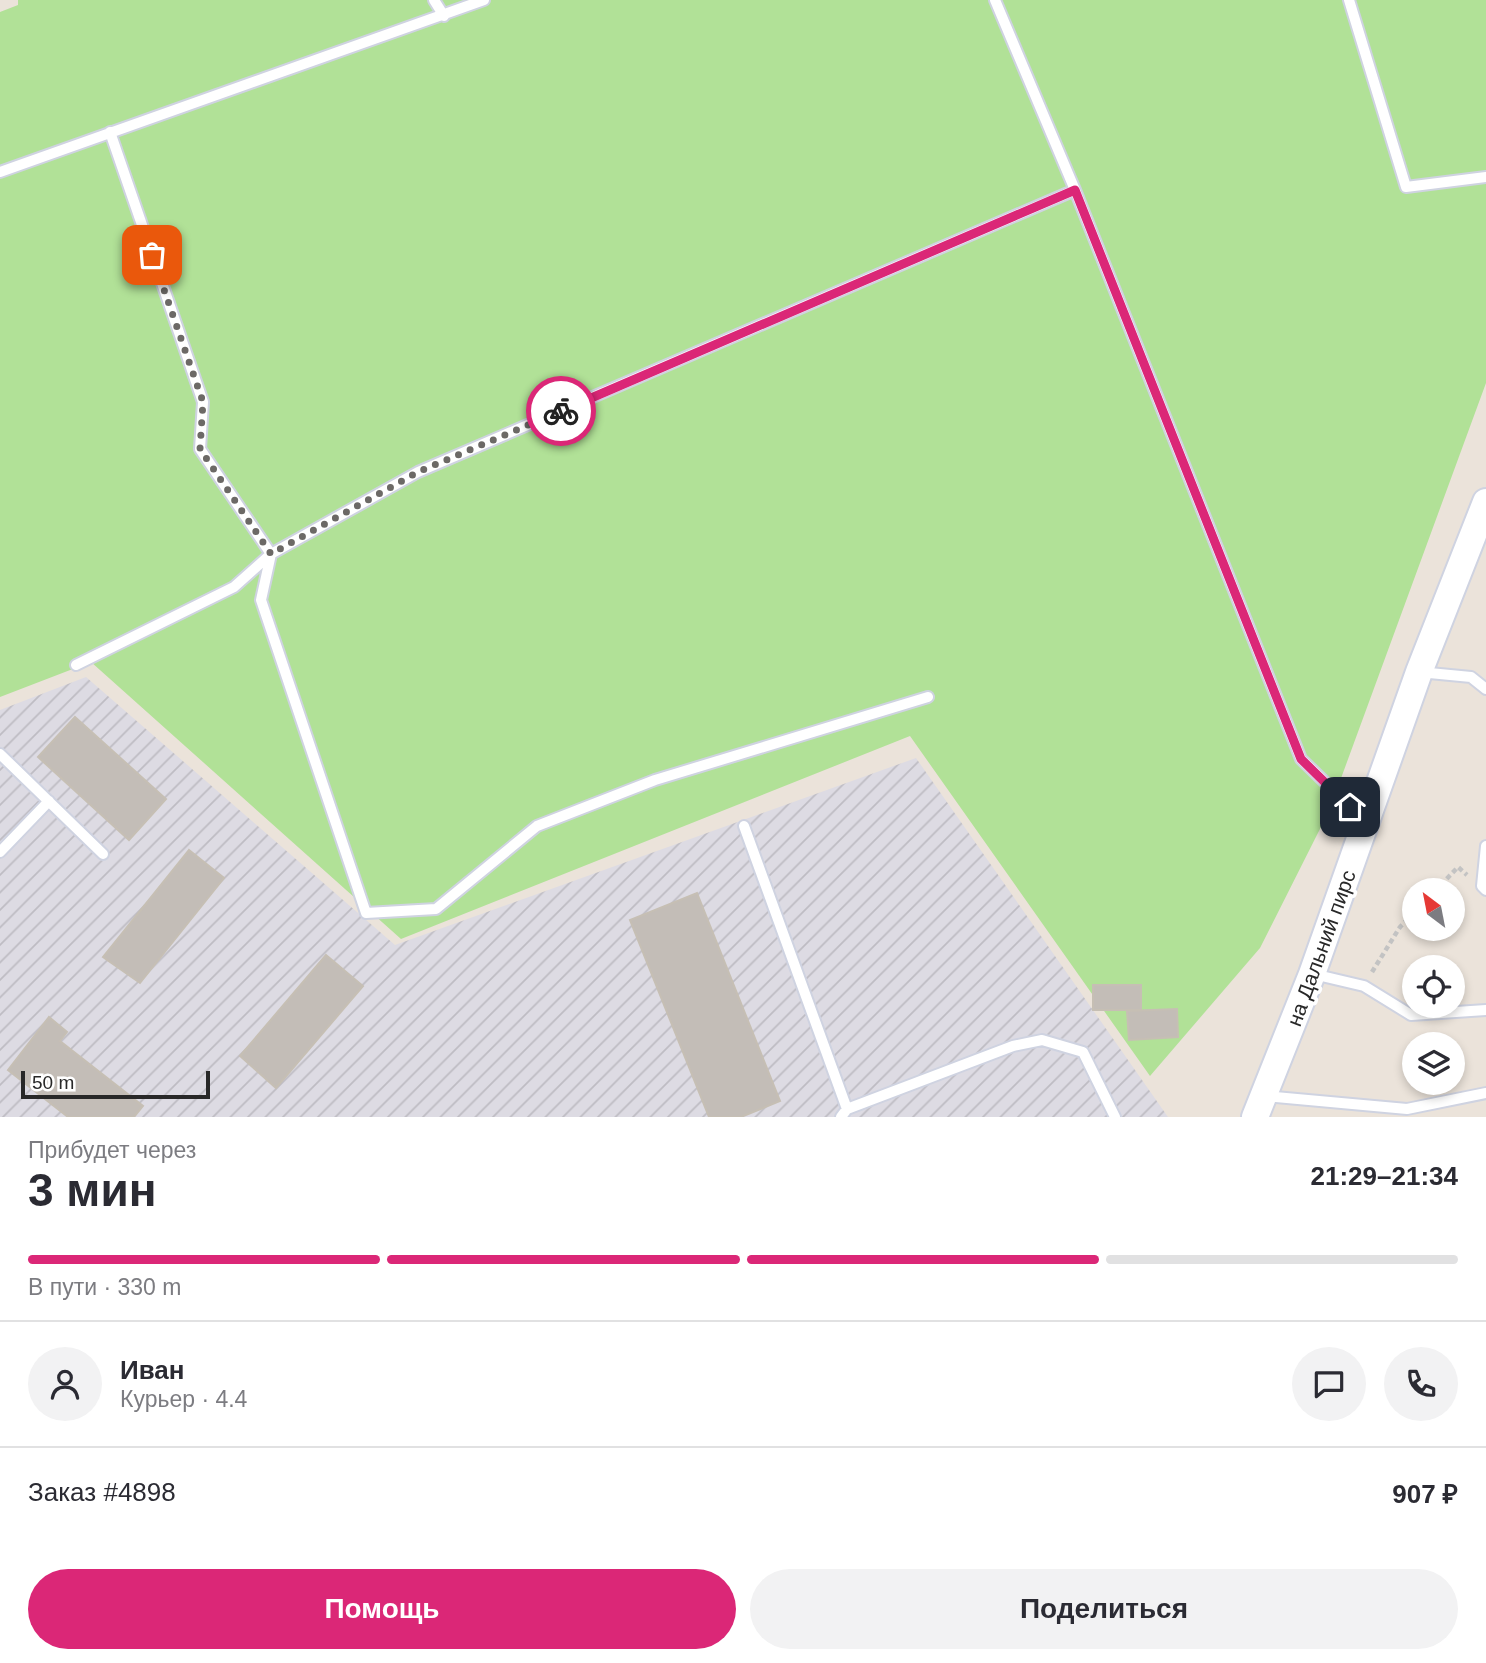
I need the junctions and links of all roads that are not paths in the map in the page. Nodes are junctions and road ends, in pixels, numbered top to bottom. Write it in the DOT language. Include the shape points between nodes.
graph roads {
  1 [pos="434,0"];
  2 [pos="484,0"];
  3 [pos="995,0"];
  4 [pos="1349,0"];
  5 [pos="444,16"];
  6 [pos="110,132"];
  7 [pos="0,172"];
  8 [pos="1486,177"];
  9 [pos="1075,190"];
  10 [pos="1486,502"];
  11 [pos="271,554"];
  12 [pos="76,666"];
  13 [pos="1419,672"];
  14 [pos="1486,689"];
  15 [pos="928,697"];
  16 [pos="0,754"];
  17 [pos="49,802"];
  18 [pos="1367,823"];
  19 [pos="744,826"];
  20 [pos="1486,846"];
  21 [pos="0,852"];
  22 [pos="103,854"];
  23 [pos="1484,888"];
  24 [pos="1312,974"];
  25 [pos="1486,1010"];
  26 [pos="1486,1093"];
  27 [pos="1259,1107"];
  28 [pos="844,1113"];
  29 [pos="1115,1117"];
  1 -- 5 [label="lane"];
  2 -- 5 [label="lane"];
  3 -- 9 [label="lane"];
  4 -- 8 [label="lane" via="1406,187"];
  5 -- 6 [label="lane"];
  6 -- 7 [label="lane"];
  6 -- 11 [label="lane" via="203,402 200,449"];
  9 -- 11 [label="lane" via="418,472"];
  9 -- 18 [label="lane" via="1301,759"];
  10 -- 13 [label="street, на Дальний пирс"];
  11 -- 12 [label="lane" via="234,587"];
  11 -- 15 [label="lane" via="261,600 366,913 436,909 537,825 655,780"];
  13 -- 14 [label="lane" via="1471,677"];
  13 -- 18 [label="street, на Дальний пирс"];
  16 -- 17 [label="lane"];
  17 -- 21 [label="lane"];
  17 -- 22 [label="lane"];
  18 -- 24 [label="street, на Дальний пирс"];
  19 -- 28 [label="lane"];
  20 -- 23 [label="lane"];
  24 -- 25 [label="lane" via="1364,986 1411,1015"];
  24 -- 27 [label="street, на Дальний пирс"];
  26 -- 27 [label="lane" via="1407,1109"];
  28 -- 29 [label="lane" via="1013,1046 1042,1040 1083,1052"];
}
